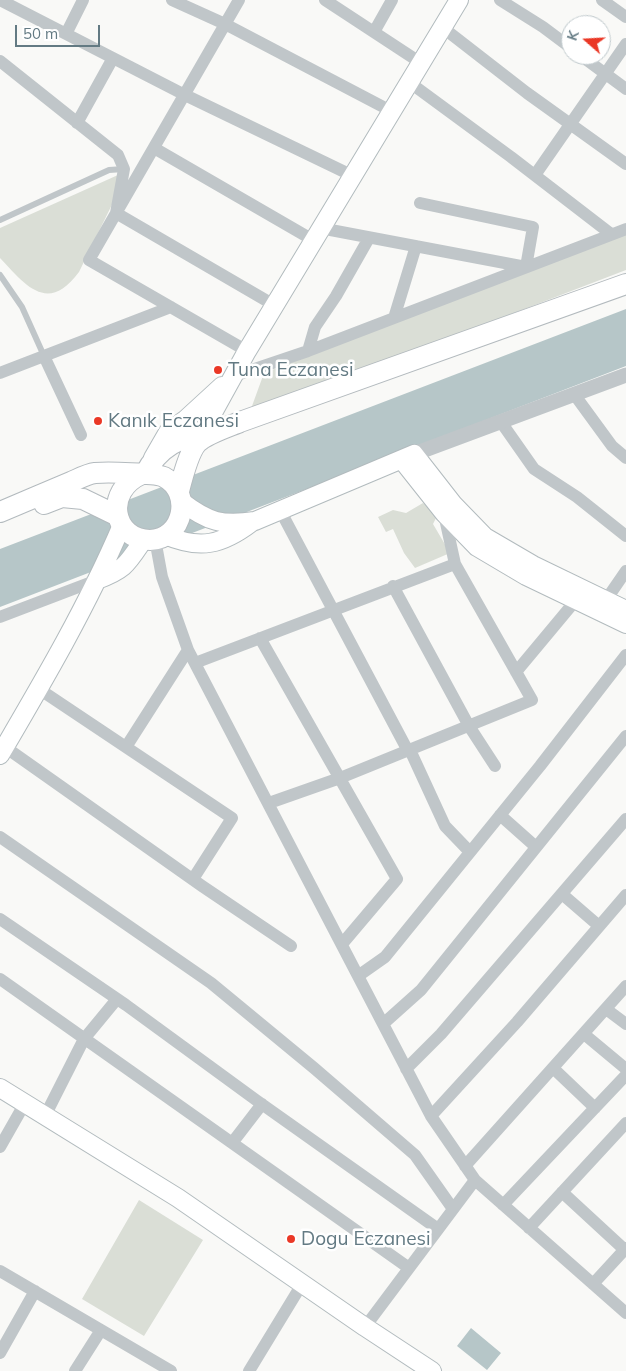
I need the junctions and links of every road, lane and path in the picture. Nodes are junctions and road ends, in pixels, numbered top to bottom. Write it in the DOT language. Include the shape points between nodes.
graph roads {
  1 [pos="0,0"];
  2 [pos="83,0"];
  3 [pos="172,0"];
  4 [pos="239,0"];
  5 [pos="325,0"];
  6 [pos="392,0"];
  7 [pos="459,0"];
  8 [pos="500,0"];
  9 [pos="602,0"];
  10 [pos="626,17"];
  11 [pos="225,24"];
  12 [pos="442,28"];
  13 [pos="374,32"];
  14 [pos="66,34"];
  15 [pos="561,40"];
  16 [pos="626,44"];
  17 [pos="114,58"];
  18 [pos="0,61"];
  19 [pos="421,63"];
  20 [pos="594,65"];
  21 [pos="606,74"];
  22 [pos="409,82"];
  23 [pos="626,89"];
  24 [pos="185,95"];
  25 [pos="392,112"];
  26 [pos="77,122"];
  27 [pos="570,124"];
  28 [pos="154,148"];
  29 [pos="626,164"];
  30 [pos="124,169"];
  31 [pos="535,175"];
  32 [pos="352,176"];
  33 [pos="420,203"];
  34 [pos="116,213"];
  35 [pos="0,220"];
  36 [pos="626,228"];
  37 [pos="317,234"];
  38 [pos="611,234"];
  39 [pos="370,238"];
  40 [pos="416,246"];
  41 [pos="526,267"];
  42 [pos="0,275"];
  43 [pos="626,284"];
  44 [pos="274,305"];
  45 [pos="171,307"];
  46 [pos="394,318"];
  47 [pos="247,351"];
  48 [pos="308,351"];
  49 [pos="44,356"];
  50 [pos="0,373"];
  51 [pos="626,375"];
  52 [pos="234,376"];
  53 [pos="223,394"];
  54 [pos="574,394"];
  55 [pos="240,422"];
  56 [pos="502,422"];
  57 [pos="81,435"];
  58 [pos="200,438"];
  59 [pos="408,457"];
  60 [pos="626,458"];
  61 [pos="146,470"];
  62 [pos="181,497"];
  63 [pos="280,510"];
  64 [pos="0,512"];
  65 [pos="444,513"];
  66 [pos="120,520"];
  67 [pos="255,520"];
  68 [pos="0,521"];
  69 [pos="626,536"];
  70 [pos="155,538"];
  71 [pos="455,564"];
  72 [pos="626,571"];
  73 [pos="97,580"];
  74 [pos="393,586"];
  75 [pos="576,600"];
  76 [pos="606,600"];
  77 [pos="333,610"];
  78 [pos="626,610"];
  79 [pos="0,617"];
  80 [pos="626,624"];
  81 [pos="260,638"];
  82 [pos="188,650"];
  83 [pos="626,655"];
  84 [pos="195,663"];
  85 [pos="516,672"];
  86 [pos="39,689"];
  87 [pos="469,726"];
  88 [pos="626,736"];
  89 [pos="126,747"];
  90 [pos="409,750"];
  91 [pos="2,751"];
  92 [pos="495,766"];
  93 [pos="340,778"];
  94 [pos="269,804"];
  95 [pos="500,815"];
  96 [pos="626,819"];
  97 [pos="0,837"];
  98 [pos="536,847"];
  99 [pos="470,852"];
  100 [pos="193,879"];
  101 [pos="562,894"];
  102 [pos="626,895"];
  103 [pos="0,919"];
  104 [pos="599,926"];
  105 [pos="342,944"];
  106 [pos="291,946"];
  107 [pos="358,976"];
  108 [pos="0,979"];
  109 [pos="626,986"];
  110 [pos="117,999"];
  111 [pos="606,1009"];
  112 [pos="383,1024"];
  113 [pos="626,1024"];
  114 [pos="584,1034"];
  115 [pos="84,1039"];
  116 [pos="554,1068"];
  117 [pos="406,1069"];
  118 [pos="626,1069"];
  119 [pos="626,1075"];
  120 [pos="0,1088"];
  121 [pos="25,1103"];
  122 [pos="262,1104"];
  123 [pos="595,1108"];
  124 [pos="45,1116"];
  125 [pos="431,1116"];
  126 [pos="626,1123"];
  127 [pos="232,1143"];
  128 [pos="0,1147"];
  129 [pos="465,1166"];
  130 [pos="475,1180"];
  131 [pos="562,1192"];
  132 [pos="503,1205"];
  133 [pos="453,1209"];
  134 [pos="529,1228"];
  135 [pos="438,1229"];
  136 [pos="625,1249"];
  137 [pos="409,1268"];
  138 [pos="0,1271"];
  139 [pos="302,1284"];
  140 [pos="593,1284"];
  141 [pos="35,1292"];
  142 [pos="626,1313"];
  143 [pos="365,1327"];
  144 [pos="100,1330"];
  145 [pos="0,1353"];
  146 [pos="164,1369"];
  147 [pos="251,1370"];
  148 [pos="75,1371"];
  149 [pos="432,1371"];
  1 -- 14 [label="street"];
  2 -- 14 [label="street"];
  3 -- 11 [label="street"];
  4 -- 11 [label="street"];
  5 -- 13 [label="street"];
  6 -- 13 [label="street"];
  7 -- 12 [label="main road"];
  8 -- 15 [label="street"];
  9 -- 10 [label="street"];
  11 -- 24 [label="street"];
  11 -- 25 [label="street"];
  12 -- 19 [label="main road"];
  12 -- 27 [label="street"];
  13 -- 19 [label="street"];
  14 -- 17 [label="street"];
  16 -- 21 [label="street"];
  17 -- 24 [label="street"];
  17 -- 26 [label="street"];
  18 -- 26 [label="street"];
  19 -- 22 [label="main road"];
  20 -- 21 [label="street"];
  21 -- 23 [label="street"];
  21 -- 27 [label="street"];
  22 -- 25 [label="main road"];
  22 -- 31 [label="street"];
  24 -- 28 [label="street"];
  24 -- 32 [label="street"];
  25 -- 32 [label="main road"];
  26 -- 30 [label="street" via="118,155"];
  27 -- 29 [label="street"];
  27 -- 31 [label="street"];
  28 -- 34 [label="street"];
  28 -- 37 [label="street"];
  30 -- 34 [label="street"];
  30 -- 35 [label="lane" via="109,170"];
  31 -- 38 [label="street"];
  32 -- 37 [label="main road"];
  33 -- 41 [label="street" via="533,227"];
  34 -- 44 [label="street"];
  34 -- 45 [label="street" via="89,260"];
  36 -- 38 [label="street"];
  37 -- 39 [label="street"];
  37 -- 44 [label="main road"];
  38 -- 41 [label="street"];
  39 -- 40 [label="street"];
  39 -- 48 [label="street" via="315,328"];
  40 -- 41 [label="street"];
  40 -- 46 [label="street"];
  41 -- 46 [label="street"];
  42 -- 49 [label="lane" via="22,307"];
  43 -- 55 [label="main road"];
  44 -- 47 [label="main road"];
  45 -- 47 [label="street"];
  45 -- 49 [label="street"];
  46 -- 48 [label="street"];
  47 -- 52 [label="main road"];
  48 -- 52 [label="street"];
  49 -- 50 [label="street"];
  49 -- 57 [label="street"];
  51 -- 54 [label="street"];
  52 -- 53 [label="main road"];
  52 -- 61 [label="main road" via="168,432"];
  53 -- 55 [label="main road" via="226,414"];
  53 -- 58 [label="main road"];
  54 -- 56 [label="street"];
  54 -- 60 [label="street" via="612,446"];
  55 -- 58 [label="main road"];
  56 -- 59 [label="street"];
  56 -- 69 [label="street" via="534,470 577,497"];
  58 -- 61 [label="main road" via="183,438 167,446"];
  58 -- 62 [label="main road" via="186,465"];
  59 -- 63 [label="main road"];
  59 -- 65 [label="main road"];
  59 -- 76 [label="main road" via="485,536 532,565"];
  61 -- 62 [label="main road" via="172,482"];
  61 -- 64 [label="main road" via="93,473"];
  61 -- 66 [label="main road" via="132,478 119,495"];
  62 -- 67 [label="main road" via="199,515 212,521 241,523"];
  62 -- 70 [label="main road" via="182,513 178,524 170,532"];
  63 -- 67 [label="main road"];
  63 -- 77 [label="street"];
  65 -- 71 [label="street"];
  65 -- 75 [label="main road" via="477,547"];
  66 -- 68 [label="main road" via="83,499 62,497"];
  66 -- 70 [label="main road" via="130,533"];
  66 -- 73 [label="main road"];
  67 -- 70 [label="main road" via="220,541 198,545"];
  70 -- 73 [label="main road" via="126,566"];
  70 -- 82 [label="street" via="162,577"];
  71 -- 74 [label="street"];
  71 -- 85 [label="street"];
  72 -- 76 [label="street"];
  73 -- 79 [label="street"];
  73 -- 86 [label="main road"];
  74 -- 77 [label="street"];
  74 -- 87 [label="street"];
  75 -- 80 [label="main road"];
  75 -- 85 [label="street"];
  76 -- 78 [label="main road"];
  77 -- 81 [label="street"];
  77 -- 90 [label="street"];
  81 -- 84 [label="street"];
  81 -- 93 [label="street"];
  82 -- 84 [label="street"];
  82 -- 89 [label="street"];
  83 -- 95 [label="street"];
  84 -- 94 [label="street"];
  85 -- 87 [label="street" via="532,700"];
  86 -- 89 [label="street"];
  86 -- 91 [label="main road"];
  87 -- 90 [label="street"];
  87 -- 92 [label="street"];
  88 -- 98 [label="street"];
  89 -- 100 [label="street" via="232,818"];
  90 -- 93 [label="street"];
  90 -- 99 [label="street" via="445,826"];
  91 -- 100 [label="street"];
  93 -- 94 [label="street"];
  93 -- 105 [label="street" via="397,879"];
  94 -- 105 [label="street"];
  95 -- 98 [label="street"];
  95 -- 99 [label="street"];
  96 -- 101 [label="street"];
  97 -- 133 [label="street" via="211,983 415,1155"];
  98 -- 112 [label="street" via="421,990"];
  99 -- 107 [label="street" via="386,957"];
  100 -- 106 [label="street"];
  101 -- 104 [label="street"];
  101 -- 117 [label="street" via="441,1034"];
  102 -- 104 [label="street"];
  103 -- 110 [label="street"];
  104 -- 125 [label="street"];
  105 -- 107 [label="street"];
  107 -- 112 [label="street"];
  108 -- 115 [label="street"];
  109 -- 111 [label="street"];
  110 -- 115 [label="street"];
  110 -- 122 [label="street"];
  111 -- 113 [label="street"];
  111 -- 114 [label="street"];
  112 -- 117 [label="street"];
  114 -- 116 [label="street"];
  114 -- 118 [label="street"];
  115 -- 124 [label="street"];
  115 -- 127 [label="street"];
  116 -- 123 [label="street"];
  116 -- 129 [label="street"];
  117 -- 125 [label="street"];
  119 -- 123 [label="street"];
  120 -- 121 [label="main road"];
  121 -- 124 [label="main road"];
  121 -- 128 [label="street"];
  122 -- 127 [label="street"];
  122 -- 135 [label="street"];
  123 -- 132 [label="street"];
  124 -- 139 [label="main road" via="178,1198"];
  125 -- 129 [label="street"];
  126 -- 131 [label="street"];
  127 -- 137 [label="street"];
  129 -- 130 [label="street"];
  130 -- 132 [label="street"];
  130 -- 133 [label="street"];
  131 -- 134 [label="street"];
  131 -- 136 [label="street"];
  132 -- 134 [label="street"];
  133 -- 135 [label="street"];
  134 -- 140 [label="street"];
  135 -- 137 [label="street"];
  136 -- 140 [label="street"];
  137 -- 143 [label="street"];
  138 -- 141 [label="street"];
  139 -- 143 [label="main road"];
  139 -- 147 [label="street"];
  140 -- 142 [label="street"];
  141 -- 144 [label="street"];
  141 -- 145 [label="street"];
  143 -- 149 [label="main road"];
  144 -- 146 [label="street"];
  144 -- 148 [label="street"];
}
